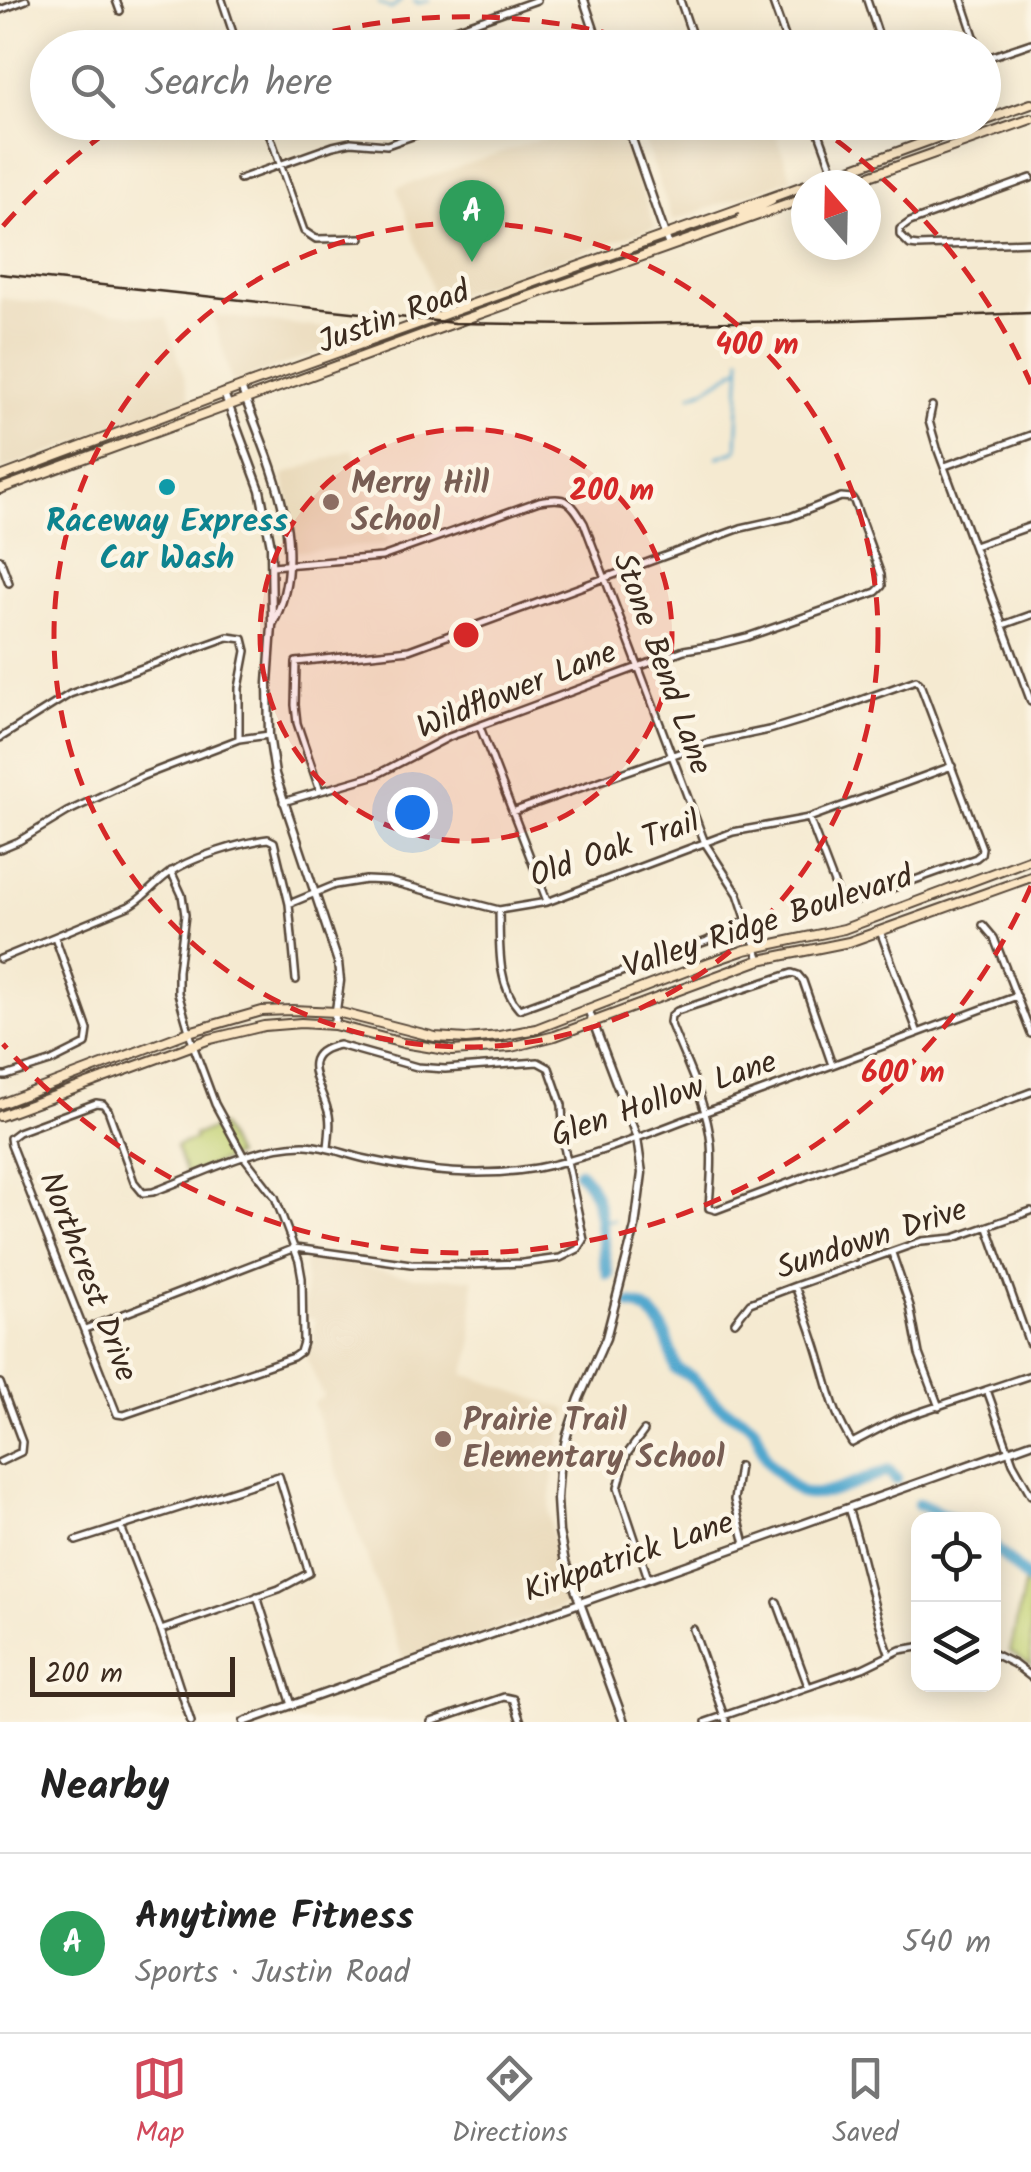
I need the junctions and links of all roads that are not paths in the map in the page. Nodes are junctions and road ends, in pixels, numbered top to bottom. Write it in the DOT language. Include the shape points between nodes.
graph roads {
  1 [pos="26,0"];
  2 [pos="116,0"];
  3 [pos="222,0"];
  4 [pos="536,0"];
  5 [pos="584,0"];
  6 [pos="680,0"];
  7 [pos="772,0"];
  8 [pos="867,0"];
  9 [pos="962,0"];
  10 [pos="0,10"];
  11 [pos="120,11"];
  12 [pos="232,30"];
  13 [pos="452,30"];
  14 [pos="594,30"];
  15 [pos="690,30"];
  16 [pos="783,30"];
  17 [pos="877,30"];
  18 [pos="972,30"];
  19 [pos="1031,42"];
  20 [pos="1001,53"];
  21 [pos="1031,104"];
  22 [pos="1001,115"];
  23 [pos="1031,119"];
  24 [pos="1001,129"];
  25 [pos="271,140"];
  26 [pos="400,140"];
  27 [pos="632,140"];
  28 [pos="822,140"];
  29 [pos="932,140"];
  30 [pos="971,140"];
  31 [pos="280,164"];
  32 [pos="832,170"];
  33 [pos="848,170"];
  34 [pos="881,171"];
  35 [pos="1031,178"];
  36 [pos="240,179"];
  37 [pos="791,190"];
  38 [pos="783,193"];
  39 [pos="791,203"];
  40 [pos="741,220"];
  41 [pos="665,234"];
  42 [pos="361,238"];
  43 [pos="1031,242"];
  44 [pos="669,246"];
  45 [pos="241,387"];
  46 [pos="224,393"];
  47 [pos="246,398"];
  48 [pos="228,405"];
  49 [pos="932,406"];
  50 [pos="1031,435"];
  51 [pos="93,442"];
  52 [pos="97,453"];
  53 [pos="944,467"];
  54 [pos="0,477"];
  55 [pos="277,484"];
  56 [pos="0,489"];
  57 [pos="260,490"];
  58 [pos="1031,526"];
  59 [pos="974,546"];
  60 [pos="0,559"];
  61 [pos="288,565"];
  62 [pos="272,566"];
  63 [pos="605,578"];
  64 [pos="9,583"];
  65 [pos="1031,615"];
  66 [pos="1003,625"];
  67 [pos="272,626"];
  68 [pos="638,666"];
  69 [pos="1031,702"];
  70 [pos="480,727"];
  71 [pos="269,736"];
  72 [pos="0,738"];
  73 [pos="238,739"];
  74 [pos="670,755"];
  75 [pos="952,766"];
  76 [pos="320,792"];
  77 [pos="283,802"];
  78 [pos="512,812"];
  79 [pos="809,818"];
  80 [pos="705,843"];
  81 [pos="0,849"];
  82 [pos="1031,860"];
  83 [pos="171,871"];
  84 [pos="1031,877"];
  85 [pos="315,893"];
  86 [pos="547,902"];
  87 [pos="289,904"];
  88 [pos="499,910"];
  89 [pos="748,919"];
  90 [pos="983,925"];
  91 [pos="880,931"];
  92 [pos="55,937"];
  93 [pos="757,948"];
  94 [pos="0,960"];
  95 [pos="760,960"];
  96 [pos="296,980"];
  97 [pos="1017,996"];
  98 [pos="588,1009"];
  99 [pos="336,1012"];
  100 [pos="593,1022"];
  101 [pos="334,1026"];
  102 [pos="189,1032"];
  103 [pos="918,1033"];
  104 [pos="1031,1034"];
  105 [pos="193,1045"];
  106 [pos="832,1065"];
  107 [pos="0,1076"];
  108 [pos="1031,1092"];
  109 [pos="0,1104"];
  110 [pos="704,1112"];
  111 [pos="0,1116"];
  112 [pos="637,1138"];
  113 [pos="118,1140"];
  114 [pos="328,1148"];
  115 [pos="244,1157"];
  116 [pos="568,1161"];
  117 [pos="1031,1211"];
  118 [pos="988,1227"];
  119 [pos="294,1248"];
  120 [pos="892,1252"];
  121 [pos="795,1286"];
  122 [pos="735,1322"];
  123 [pos="85,1328"];
  124 [pos="1029,1343"];
  125 [pos="1031,1375"];
  126 [pos="0,1383"];
  127 [pos="987,1390"];
  128 [pos="939,1407"];
  129 [pos="644,1431"];
  130 [pos="1031,1443"];
  131 [pos="1008,1451"];
  132 [pos="0,1462"];
  133 [pos="739,1466"];
  134 [pos="1031,1495"];
  135 [pos="848,1508"];
  136 [pos="121,1527"];
  137 [pos="76,1541"];
  138 [pos="745,1544"];
  139 [pos="648,1578"];
  140 [pos="257,1596"];
  141 [pos="580,1602"];
  142 [pos="777,1602"];
  143 [pos="161,1630"];
  144 [pos="693,1630"];
  145 [pos="911,1649"];
  146 [pos="890,1654"];
  147 [pos="1001,1658"];
  148 [pos="1031,1676"];
  149 [pos="808,1686"];
  150 [pos="292,1705"];
  151 [pos="725,1719"];
  152 [pos="191,1722"];
  153 [pos="244,1722"];
  154 [pos="430,1722"];
  155 [pos="521,1722"];
  156 [pos="624,1722"];
  157 [pos="706,1722"];
  1 -- 10 [label="street"];
  2 -- 11 [label="street"];
  3 -- 12 [label="street"];
  4 -- 13 [label="street"];
  5 -- 14 [label="street"];
  6 -- 15 [label="street"];
  7 -- 16 [label="street"];
  8 -- 17 [label="street"];
  9 -- 18 [label="street"];
  19 -- 20 [label="street"];
  21 -- 22 [label="main road, Justin Road"];
  23 -- 24 [label="main road"];
  25 -- 31 [label="street"];
  26 -- 31 [label="street" via="351,142"];
  27 -- 41 [label="street"];
  28 -- 32 [label="street"];
  29 -- 33 [label="main road, Justin Road"];
  30 -- 34 [label="main road"];
  31 -- 36 [label="street"];
  31 -- 42 [label="street" via="310,237"];
  35 -- 43 [label="street" via="900,229 918,246"];
  37 -- 38 [label="main road, Justin Road"];
  38 -- 40 [label="main road"];
  38 -- 41 [label="main road, Justin Road"];
  39 -- 40 [label="main road, Justin Road"];
  40 -- 44 [label="main road, Justin Road"];
  41 -- 44 [label="street"];
  41 -- 45 [label="main road, Justin Road"];
  44 -- 47 [label="main road, Justin Road"];
  45 -- 46 [label="main road, Justin Road"];
  45 -- 47 [label="street"];
  46 -- 48 [label="street"];
  46 -- 51 [label="main road, Justin Road"];
  47 -- 48 [label="main road, Justin Road"];
  47 -- 55 [label="street"];
  48 -- 52 [label="main road, Justin Road"];
  48 -- 57 [label="street"];
  49 -- 53 [label="street" via="928,421"];
  50 -- 53 [label="street"];
  51 -- 52 [label="main road"];
  51 -- 54 [label="main road, Justin Road"];
  52 -- 56 [label="main road, Justin Road"];
  53 -- 59 [label="street"];
  55 -- 57 [label="street"];
  55 -- 61 [label="street"];
  57 -- 62 [label="street"];
  58 -- 59 [label="street"];
  59 -- 66 [label="street"];
  60 -- 64 [label="street"];
  61 -- 62 [label="street, Stone Bend Lane"];
  61 -- 63 [label="street, Stone Bend Lane" via="382,557 558,498 584,523"];
  61 -- 67 [label="street"];
  62 -- 67 [label="street"];
  63 -- 68 [label="street, Stone Bend Lane"];
  63 -- 68 [label="street, Wildflower Lane" via="841,497 852,498 881,575 876,592"];
  63 -- 76 [label="street" via="409,650 296,662 298,723"];
  65 -- 66 [label="street"];
  66 -- 69 [label="street"];
  67 -- 71 [label="street"];
  68 -- 70 [label="street, Wildflower Lane"];
  68 -- 74 [label="street, Stone Bend Lane"];
  70 -- 76 [label="street, Wildflower Lane" via="376,775"];
  70 -- 78 [label="street"];
  71 -- 73 [label="street"];
  71 -- 77 [label="street"];
  72 -- 73 [label="street" via="70,694 237,637 246,651"];
  73 -- 81 [label="street" via="104,794"];
  74 -- 75 [label="street" via="825,713 916,680"];
  74 -- 78 [label="street"];
  74 -- 80 [label="street, Stone Bend Lane"];
  75 -- 79 [label="street, Old Oak Trail"];
  75 -- 79 [label="street" via="982,854 921,878 844,903"];
  76 -- 77 [label="street, Wildflower Lane"];
  77 -- 85 [label="street"];
  78 -- 86 [label="street"];
  79 -- 80 [label="street, Old Oak Trail" via="752,826"];
  80 -- 86 [label="street, Old Oak Trail"];
  80 -- 89 [label="street, Stone Bend Lane"];
  82 -- 93 [label="main road, Valley Ridge Boulevard" via="844,929"];
  83 -- 87 [label="street" via="268,840 274,842"];
  83 -- 92 [label="street" via="140,900"];
  83 -- 102 [label="street" via="185,915 178,994"];
  84 -- 91 [label="main road, Valley Ridge Boulevard"];
  85 -- 87 [label="street, Old Oak Trail"];
  85 -- 88 [label="street, Old Oak Trail" via="347,882 388,881"];
  85 -- 99 [label="street" via="338,962"];
  86 -- 88 [label="street, Old Oak Trail"];
  87 -- 96 [label="street"];
  88 -- 89 [label="street" via="501,963 519,1009 707,941"];
  89 -- 93 [label="street, Stone Bend Lane"];
  90 -- 97 [label="street"];
  91 -- 95 [label="main road, Valley Ridge Boulevard"];
  91 -- 103 [label="street"];
  92 -- 94 [label="street"];
  92 -- 107 [label="street" via="88,1030 86,1044"];
  93 -- 95 [label="street, Stone Bend Lane"];
  93 -- 98 [label="main road, Valley Ridge Boulevard"];
  95 -- 100 [label="main road, Valley Ridge Boulevard"];
  97 -- 103 [label="street, Glen Hollow Lane"];
  97 -- 104 [label="street"];
  98 -- 99 [label="main road, Valley Ridge Boulevard" via="536,1029 466,1039"];
  98 -- 100 [label="street"];
  99 -- 101 [label="street"];
  99 -- 102 [label="main road, Valley Ridge Boulevard" via="262,1011"];
  100 -- 101 [label="main road, Valley Ridge Boulevard" via="478,1051 428,1048"];
  100 -- 112 [label="street"];
  101 -- 105 [label="main road, Valley Ridge Boulevard" via="264,1026"];
  102 -- 105 [label="street"];
  102 -- 109 [label="main road, Valley Ridge Boulevard"];
  103 -- 106 [label="street, Glen Hollow Lane"];
  105 -- 111 [label="main road, Valley Ridge Boulevard"];
  105 -- 115 [label="street" via="214,1104"];
  106 -- 110 [label="street, Glen Hollow Lane"];
  106 -- 110 [label="street" via="798,974 677,1011 670,1022"];
  108 -- 110 [label="street" via="712,1210"];
  110 -- 112 [label="street, Glen Hollow Lane"];
  112 -- 116 [label="street, Glen Hollow Lane"];
  112 -- 141 [label="street" via="642,1173 636,1228 559,1470 559,1532"];
  113 -- 115 [label="street, Glen Hollow Lane" via="144,1193"];
  113 -- 123 [label="street, Northcrest Drive" via="108,1110 96,1102 10,1138"];
  114 -- 115 [label="street, Glen Hollow Lane" via="302,1145"];
  114 -- 116 [label="street, Glen Hollow Lane" via="432,1172"];
  114 -- 116 [label="street" via="329,1111 313,1062 319,1051 339,1045 431,1068 544,1064 562,1106"];
  115 -- 119 [label="street" via="275,1197"];
  116 -- 119 [label="street" via="584,1240 560,1258 411,1264"];
  117 -- 118 [label="street, Sundown Drive"];
  118 -- 120 [label="street, Sundown Drive"];
  118 -- 124 [label="street"];
  119 -- 123 [label="street"];
  119 -- 123 [label="street, Northcrest Drive" via="302,1278 303,1342 293,1357 117,1414"];
  120 -- 121 [label="street, Sundown Drive"];
  120 -- 128 [label="street"];
  121 -- 122 [label="street, Sundown Drive" via="750,1303"];
  121 -- 128 [label="street" via="829,1397 852,1443"];
  125 -- 127 [label="street"];
  126 -- 132 [label="street" via="22,1442 21,1452"];
  127 -- 128 [label="street"];
  127 -- 131 [label="street"];
  129 -- 139 [label="street" via="628,1454 618,1488"];
  130 -- 131 [label="street, Kirkpatrick Lane"];
  131 -- 134 [label="street"];
  131 -- 135 [label="street, Kirkpatrick Lane"];
  133 -- 138 [label="street" via="734,1500"];
  135 -- 138 [label="street, Kirkpatrick Lane"];
  135 -- 146 [label="street"];
  136 -- 137 [label="street"];
  136 -- 140 [label="street" via="279,1476 310,1572"];
  136 -- 143 [label="street"];
  138 -- 139 [label="street, Kirkpatrick Lane"];
  139 -- 141 [label="street, Kirkpatrick Lane"];
  140 -- 143 [label="street"];
  140 -- 150 [label="street"];
  141 -- 150 [label="street, Kirkpatrick Lane"];
  141 -- 156 [label="street"];
  142 -- 149 [label="street"];
  143 -- 152 [label="street"];
  144 -- 151 [label="street"];
  145 -- 146 [label="street"];
  146 -- 149 [label="street"];
  147 -- 148 [label="street"];
  149 -- 151 [label="street"];
  150 -- 153 [label="street, Kirkpatrick Lane"];
  151 -- 157 [label="street"];
  154 -- 155 [label="street" via="504,1697 513,1699"];
}
